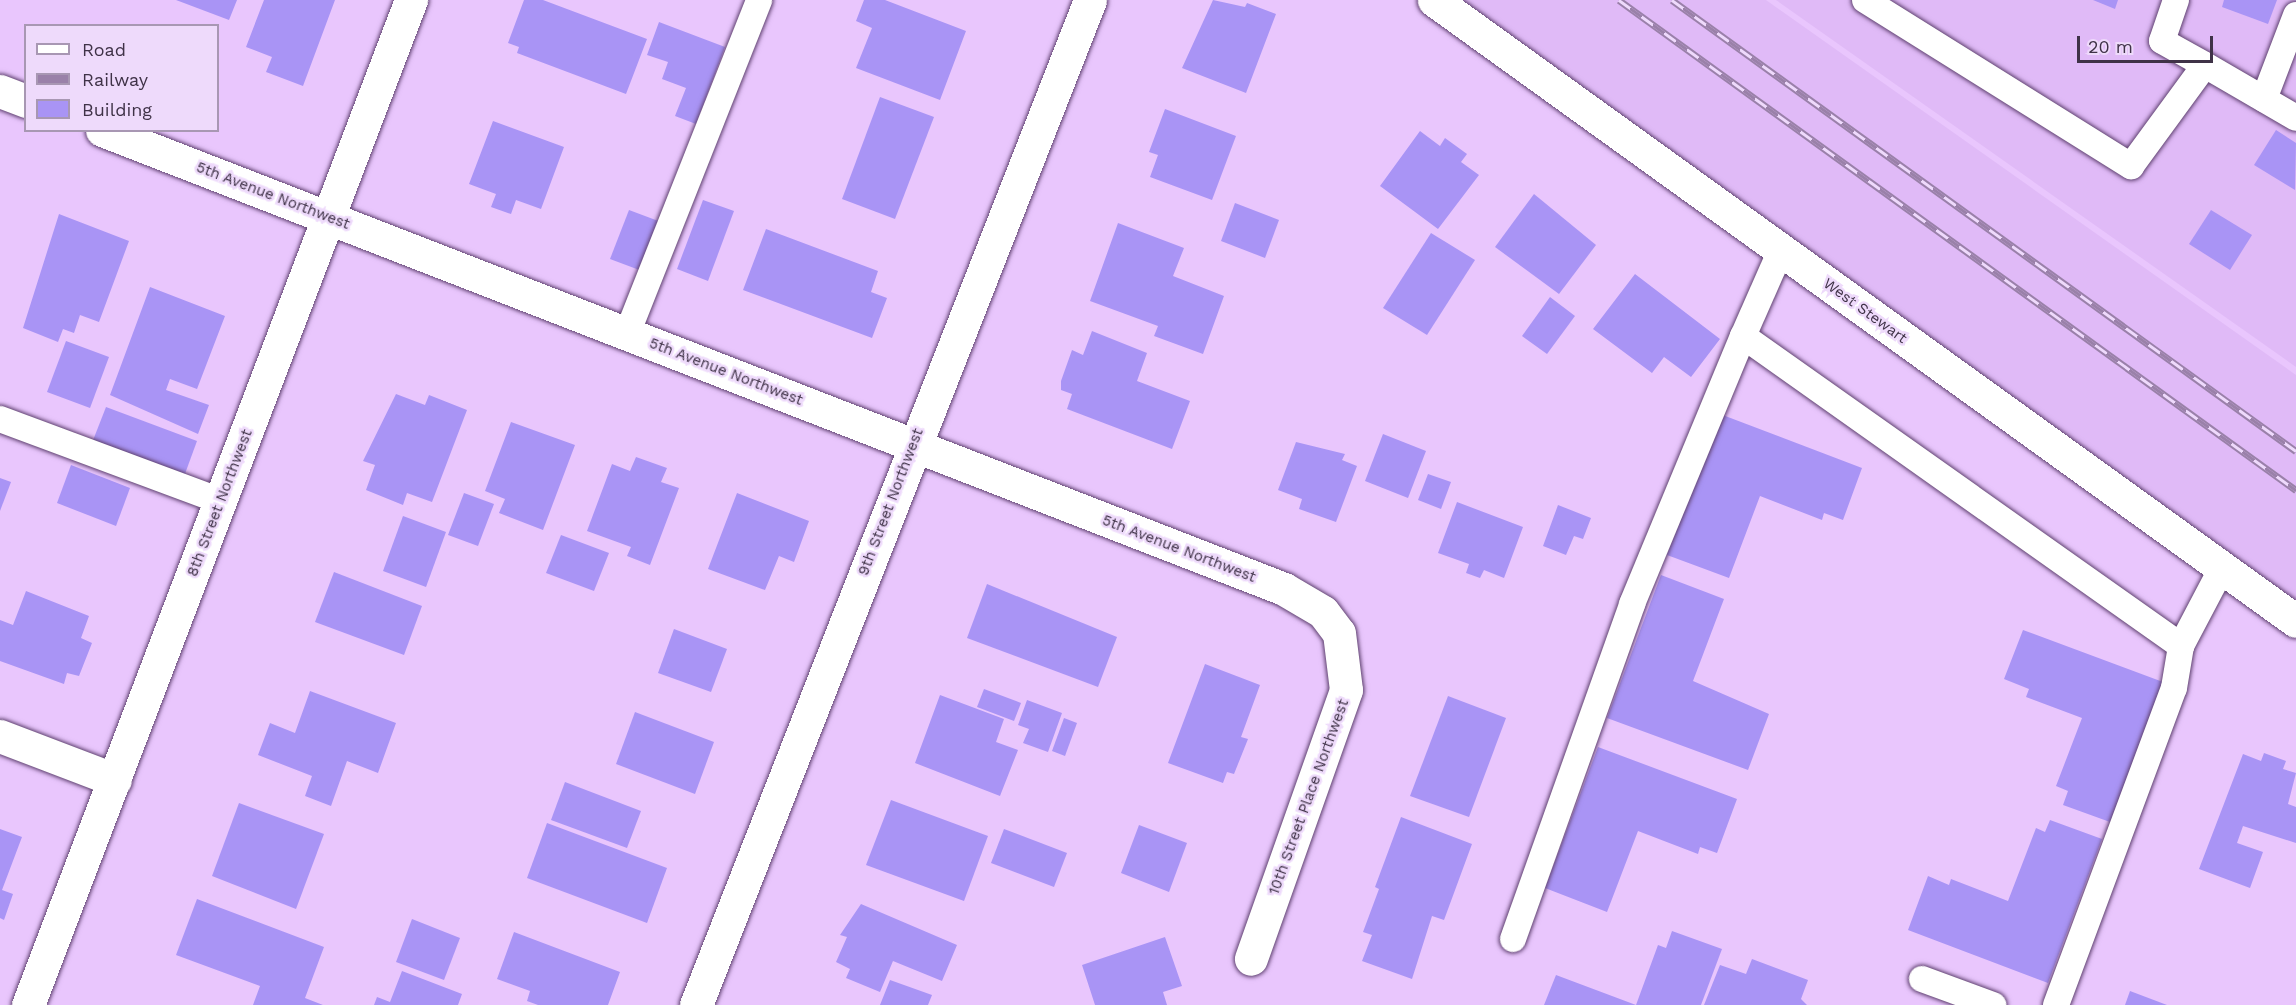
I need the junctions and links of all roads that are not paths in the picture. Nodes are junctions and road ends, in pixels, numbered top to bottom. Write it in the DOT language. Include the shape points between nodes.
graph roads {
  1 [pos="411,0"];
  2 [pos="759,0"];
  3 [pos="1090,0"];
  4 [pos="1434,0"];
  5 [pos="1865,0"];
  6 [pos="2176,0"];
  7 [pos="2296,15"];
  8 [pos="2205,65"];
  9 [pos="0,91"];
  10 [pos="2264,99"];
  11 [pos="24,100"];
  12 [pos="2296,118"];
  13 [pos="107,132"];
  14 [pos="329,218"];
  15 [pos="1781,250"];
  16 [pos="627,333"];
  17 [pos="1743,336"];
  18 [pos="0,419"];
  19 [pos="913,445"];
  20 [pos="221,501"];
  21 [pos="2222,568"];
  22 [pos="2296,621"];
  23 [pos="1339,633"];
  24 [pos="2181,646"];
  25 [pos="0,736"];
  26 [pos="114,780"];
  27 [pos="1513,939"];
  28 [pos="1251,959"];
  29 [pos="1923,979"];
  30 [pos="28,1005"];
  31 [pos="696,1005"];
  32 [pos="1993,1005"];
  33 [pos="2056,1005"];
  1 -- 14 [label="street, 8th Street Northwest"];
  2 -- 16 [label="lane"];
  3 -- 19 [label="street, 9th Street Northwest"];
  4 -- 15 [label="street, West Stewart"];
  5 -- 8 [label="lane" via="2131,166"];
  6 -- 8 [label="lane" via="2162,41"];
  7 -- 10 [label="lane"];
  8 -- 10 [label="lane"];
  9 -- 11 [label="street"];
  10 -- 12 [label="lane"];
  13 -- 14 [label="street, 5th Avenue Northwest"];
  14 -- 16 [label="street, 5th Avenue Northwest"];
  14 -- 20 [label="street, 8th Street Northwest"];
  15 -- 17 [label="lane"];
  15 -- 21 [label="street, West Stewart"];
  16 -- 19 [label="street, 5th Avenue Northwest"];
  17 -- 24 [label="lane"];
  17 -- 27 [label="lane" via="1632,604"];
  18 -- 20 [label="lane"];
  19 -- 23 [label="street, 5th Avenue Northwest" via="1284,590 1323,612"];
  19 -- 31 [label="street, 9th Street Northwest"];
  20 -- 26 [label="street, 8th Street Northwest"];
  21 -- 22 [label="street, West Stewart"];
  21 -- 24 [label="lane"];
  23 -- 28 [label="street, 10th Street Place Northwest" via="1346,690 1339,719"];
  24 -- 33 [label="lane" via="2174,688"];
  25 -- 26 [label="street"];
  26 -- 30 [label="street, 8th Street Northwest"];
  29 -- 32 [label="lane"];
}
